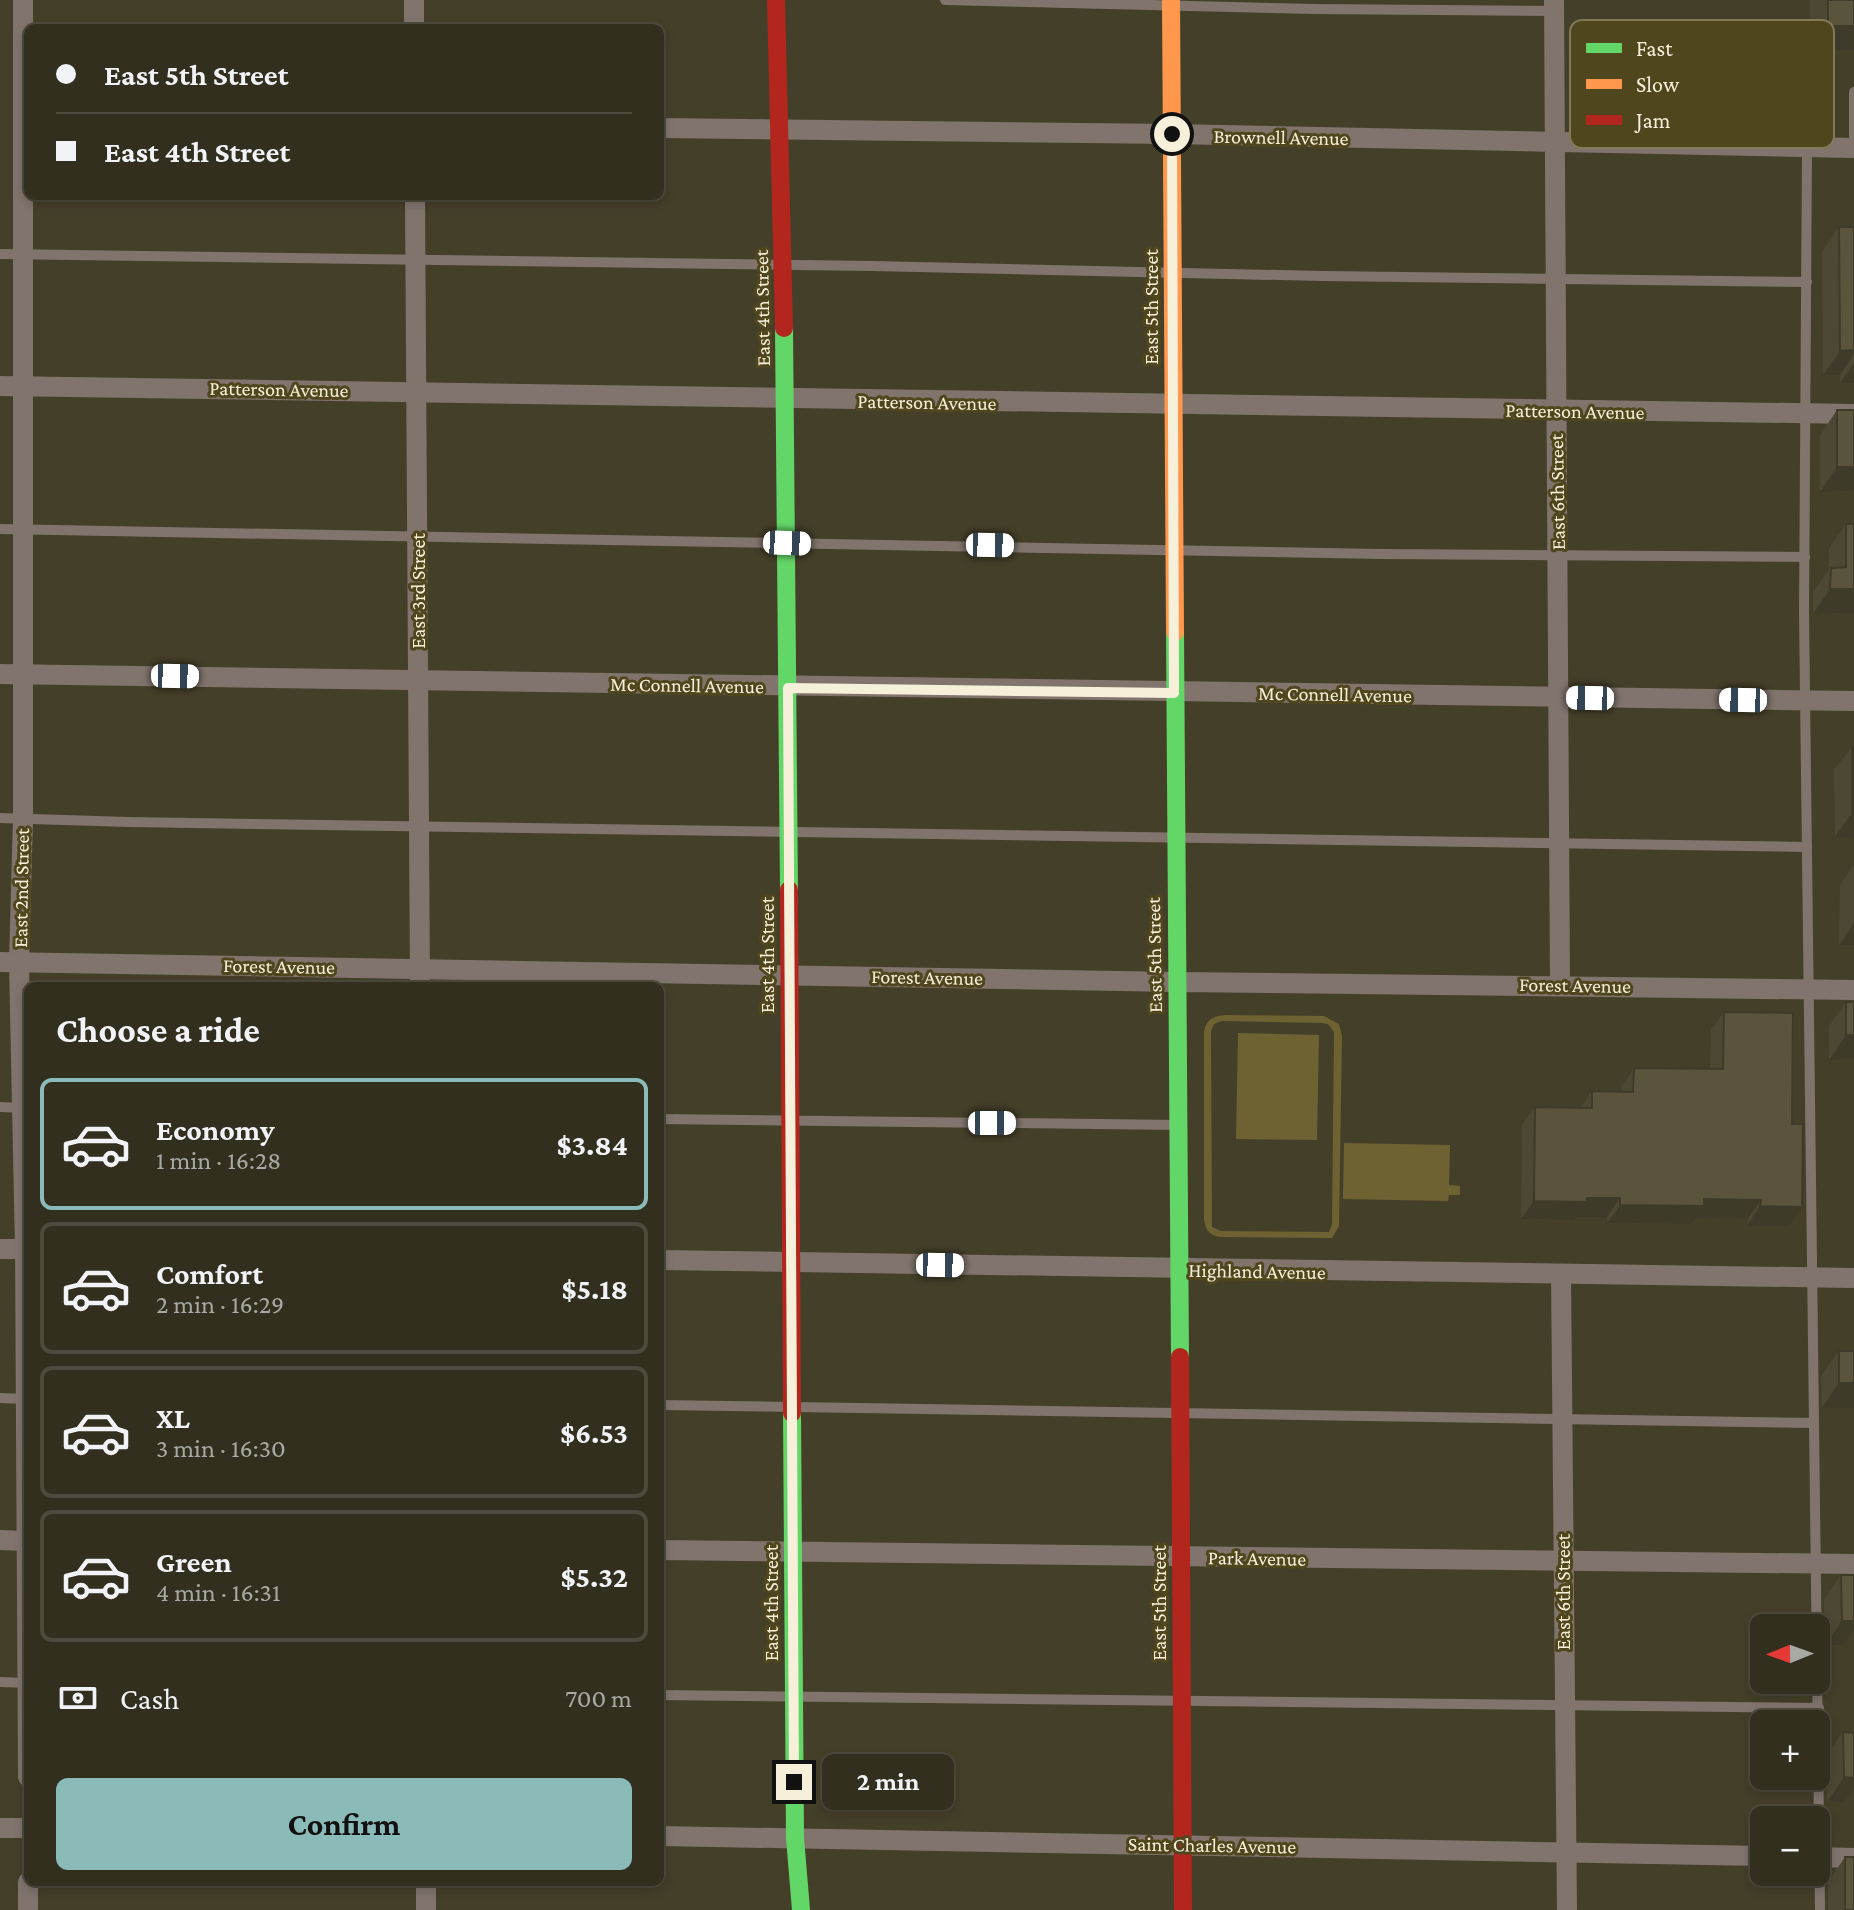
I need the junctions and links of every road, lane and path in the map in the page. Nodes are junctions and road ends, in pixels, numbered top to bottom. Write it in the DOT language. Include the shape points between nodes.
graph roads {
  1 [pos="23,0"];
  2 [pos="414,0"];
  3 [pos="776,0"];
  4 [pos="945,0"];
  5 [pos="1171,2"];
  6 [pos="1554,6"];
  7 [pos="414,24"];
  8 [pos="24,59"];
  9 [pos="1854,92"];
  10 [pos="0,118"];
  11 [pos="24,118"];
  12 [pos="664,128"];
  13 [pos="779,130"];
  14 [pos="1172,134"];
  15 [pos="1555,144"];
  16 [pos="1570,144"];
  17 [pos="1807,148"];
  18 [pos="1854,148"];
  19 [pos="24,164"];
  20 [pos="415,200"];
  21 [pos="0,254"];
  22 [pos="22,255"];
  23 [pos="416,260"];
  24 [pos="783,265"];
  25 [pos="1173,270"];
  26 [pos="1556,277"];
  27 [pos="1807,282"];
  28 [pos="0,386"];
  29 [pos="22,386"];
  30 [pos="416,390"];
  31 [pos="786,399"];
  32 [pos="1174,406"];
  33 [pos="1557,410"];
  34 [pos="1807,414"];
  35 [pos="1854,414"];
  36 [pos="0,529"];
  37 [pos="21,529"];
  38 [pos="417,537"];
  39 [pos="787,543"];
  40 [pos="1174,549"];
  41 [pos="1558,554"];
  42 [pos="1805,557"];
  43 [pos="0,674"];
  44 [pos="22,674"];
  45 [pos="418,678"];
  46 [pos="788,688"];
  47 [pos="1174,693"];
  48 [pos="1559,697"];
  49 [pos="1805,701"];
  50 [pos="1854,701"];
  51 [pos="0,818"];
  52 [pos="23,818"];
  53 [pos="419,826"];
  54 [pos="789,832"];
  55 [pos="1175,838"];
  56 [pos="1561,844"];
  57 [pos="1807,847"];
  58 [pos="10,962"];
  59 [pos="789,975"];
  60 [pos="420,977"];
  61 [pos="1177,982"];
  62 [pos="1560,985"];
  63 [pos="1810,989"];
  64 [pos="1854,990"];
  65 [pos="24,1098"];
  66 [pos="0,1107"];
  67 [pos="24,1108"];
  68 [pos="664,1119"];
  69 [pos="790,1120"];
  70 [pos="1178,1125"];
  71 [pos="0,1249"];
  72 [pos="24,1249"];
  73 [pos="664,1260"];
  74 [pos="791,1263"];
  75 [pos="1179,1270"];
  76 [pos="1561,1274"];
  77 [pos="1812,1277"];
  78 [pos="1854,1278"];
  79 [pos="0,1398"];
  80 [pos="24,1399"];
  81 [pos="664,1405"];
  82 [pos="792,1407"];
  83 [pos="1180,1411"];
  84 [pos="1561,1418"];
  85 [pos="1814,1423"];
  86 [pos="0,1540"];
  87 [pos="24,1541"];
  88 [pos="664,1550"];
  89 [pos="793,1551"];
  90 [pos="1181,1556"];
  91 [pos="1563,1562"];
  92 [pos="1815,1563"];
  93 [pos="1854,1564"];
  94 [pos="0,1682"];
  95 [pos="24,1683"];
  96 [pos="664,1695"];
  97 [pos="794,1698"];
  98 [pos="1182,1702"];
  99 [pos="1564,1706"];
  100 [pos="1819,1708"];
  101 [pos="1818,1806"];
  102 [pos="0,1828"];
  103 [pos="24,1828"];
  104 [pos="664,1836"];
  105 [pos="795,1838"];
  106 [pos="1182,1845"];
  107 [pos="1566,1852"];
  108 [pos="1750,1856"];
  109 [pos="1830,1857"];
  110 [pos="1854,1858"];
  111 [pos="28,1886"];
  112 [pos="426,1886"];
  113 [pos="1819,1886"];
  114 [pos="28,1910"];
  115 [pos="426,1910"];
  116 [pos="801,1910"];
  117 [pos="1183,1910"];
  118 [pos="1567,1910"];
  119 [pos="1820,1910"];
  1 -- 8 [label="street, East 2nd Street"];
  2 -- 7 [label="street"];
  3 -- 13 [label="street, East 4th Street"];
  4 -- 5 [label="lane"];
  5 -- 6 [label="lane" via="1316,9"];
  5 -- 14 [label="street, East 5th Street"];
  6 -- 15 [label="street, East 6th Street"];
  9 -- 18 [label="lane"];
  10 -- 11 [label="street"];
  12 -- 13 [label="street, Brownell Avenue"];
  13 -- 14 [label="street, Brownell Avenue"];
  13 -- 24 [label="street, East 4th Street"];
  14 -- 15 [label="street, Brownell Avenue"];
  14 -- 25 [label="street, East 5th Street"];
  15 -- 16 [label="street, Brownell Avenue"];
  15 -- 26 [label="street, East 6th Street"];
  17 -- 18 [label="street, Brownell Avenue"];
  17 -- 27 [label="lane"];
  19 -- 22 [label="street, East 2nd Street"];
  20 -- 23 [label="street, East 3rd Street"];
  21 -- 22 [label="lane"];
  22 -- 23 [label="lane"];
  22 -- 29 [label="street, East 2nd Street"];
  23 -- 24 [label="lane"];
  23 -- 30 [label="street, East 3rd Street"];
  24 -- 25 [label="lane"];
  24 -- 31 [label="street, East 4th Street"];
  25 -- 26 [label="lane"];
  25 -- 32 [label="street, East 5th Street"];
  26 -- 27 [label="lane"];
  26 -- 33 [label="street, East 6th Street"];
  27 -- 34 [label="lane"];
  28 -- 29 [label="street, Patterson Avenue"];
  29 -- 30 [label="street, Patterson Avenue"];
  29 -- 37 [label="street, East 2nd Street"];
  30 -- 31 [label="street, Patterson Avenue"];
  30 -- 38 [label="street, East 3rd Street"];
  31 -- 32 [label="street, Patterson Avenue"];
  31 -- 39 [label="street, East 4th Street"];
  32 -- 33 [label="street, Patterson Avenue"];
  32 -- 40 [label="street, East 5th Street"];
  33 -- 34 [label="street, Patterson Avenue"];
  33 -- 41 [label="street, East 6th Street"];
  34 -- 35 [label="street, Patterson Avenue"];
  34 -- 42 [label="lane"];
  36 -- 37 [label="lane"];
  37 -- 38 [label="lane"];
  37 -- 44 [label="street, East 2nd Street"];
  38 -- 39 [label="lane"];
  38 -- 45 [label="street, East 3rd Street"];
  39 -- 40 [label="lane"];
  39 -- 46 [label="street, East 4th Street"];
  40 -- 41 [label="lane"];
  40 -- 47 [label="street, East 5th Street"];
  41 -- 42 [label="lane"];
  41 -- 48 [label="street, East 6th Street"];
  42 -- 49 [label="lane"];
  43 -- 44 [label="street, Mc Connell Avenue"];
  44 -- 45 [label="street, Mc Connell Avenue"];
  44 -- 52 [label="street, East 2nd Street"];
  45 -- 46 [label="street, Mc Connell Avenue"];
  45 -- 53 [label="street, East 3rd Street"];
  46 -- 47 [label="street, Mc Connell Avenue"];
  46 -- 54 [label="street, East 4th Street"];
  47 -- 48 [label="street, Mc Connell Avenue"];
  47 -- 55 [label="street, East 5th Street"];
  48 -- 49 [label="street, Mc Connell Avenue"];
  48 -- 56 [label="street, East 6th Street"];
  49 -- 50 [label="street, Mc Connell Avenue"];
  49 -- 57 [label="lane"];
  51 -- 52 [label="lane"];
  52 -- 53 [label="lane"];
  52 -- 58 [label="street, East 2nd Street"];
  53 -- 54 [label="lane"];
  53 -- 60 [label="street, East 3rd Street"];
  54 -- 55 [label="lane"];
  54 -- 59 [label="street, East 4th Street"];
  55 -- 56 [label="lane"];
  55 -- 61 [label="street, East 5th Street"];
  56 -- 57 [label="lane"];
  56 -- 62 [label="street, East 6th Street"];
  57 -- 63 [label="lane"];
  58 -- 60 [label="street, Forest Avenue"];
  58 -- 65 [label="street, East 2nd Street"];
  59 -- 60 [label="street, Forest Avenue"];
  59 -- 61 [label="street, Forest Avenue"];
  59 -- 69 [label="street, East 4th Street"];
  61 -- 62 [label="street, Forest Avenue"];
  61 -- 70 [label="street, East 5th Street"];
  62 -- 63 [label="street, Forest Avenue"];
  63 -- 64 [label="street, Forest Avenue"];
  63 -- 77 [label="lane"];
  66 -- 67 [label="lane"];
  68 -- 69 [label="lane"];
  69 -- 70 [label="lane"];
  69 -- 74 [label="street, East 4th Street"];
  70 -- 75 [label="street, East 5th Street"];
  71 -- 72 [label="street"];
  73 -- 74 [label="street, Highland Avenue"];
  74 -- 75 [label="street, Highland Avenue"];
  74 -- 82 [label="street, East 4th Street"];
  75 -- 76 [label="street, Highland Avenue"];
  75 -- 83 [label="street, East 5th Street"];
  76 -- 77 [label="street, Highland Avenue"];
  76 -- 84 [label="street, East 6th Street"];
  77 -- 78 [label="street, Highland Avenue"];
  77 -- 85 [label="lane"];
  79 -- 80 [label="lane"];
  81 -- 82 [label="lane"];
  82 -- 83 [label="lane"];
  82 -- 89 [label="street, East 4th Street"];
  83 -- 84 [label="lane"];
  83 -- 90 [label="street, East 5th Street"];
  84 -- 85 [label="lane"];
  84 -- 91 [label="street, East 6th Street"];
  85 -- 92 [label="lane"];
  86 -- 87 [label="street"];
  88 -- 89 [label="street, Park Avenue"];
  89 -- 90 [label="street, Park Avenue"];
  89 -- 97 [label="street, East 4th Street"];
  90 -- 91 [label="street, Park Avenue"];
  90 -- 98 [label="street, East 5th Street"];
  91 -- 92 [label="street, Park Avenue"];
  91 -- 99 [label="street, East 6th Street"];
  92 -- 93 [label="street, Park Avenue"];
  92 -- 100 [label="lane"];
  94 -- 95 [label="lane"];
  96 -- 97 [label="lane"];
  97 -- 98 [label="lane"];
  97 -- 105 [label="street, East 4th Street"];
  98 -- 99 [label="lane"];
  98 -- 106 [label="street, East 5th Street"];
  99 -- 100 [label="lane"];
  99 -- 107 [label="street, East 6th Street"];
  100 -- 101 [label="lane"];
  102 -- 103 [label="street"];
  104 -- 105 [label="street, Saint Charles Avenue"];
  105 -- 106 [label="street, Saint Charles Avenue"];
  105 -- 116 [label="street, East 4th Street"];
  106 -- 107 [label="street, Saint Charles Avenue"];
  106 -- 117 [label="street, East 5th Street"];
  107 -- 108 [label="street, Saint Charles Avenue"];
  107 -- 118 [label="street, East 6th Street"];
  109 -- 110 [label="street"];
  111 -- 114 [label="street"];
  112 -- 115 [label="street"];
  113 -- 119 [label="lane"];
}
